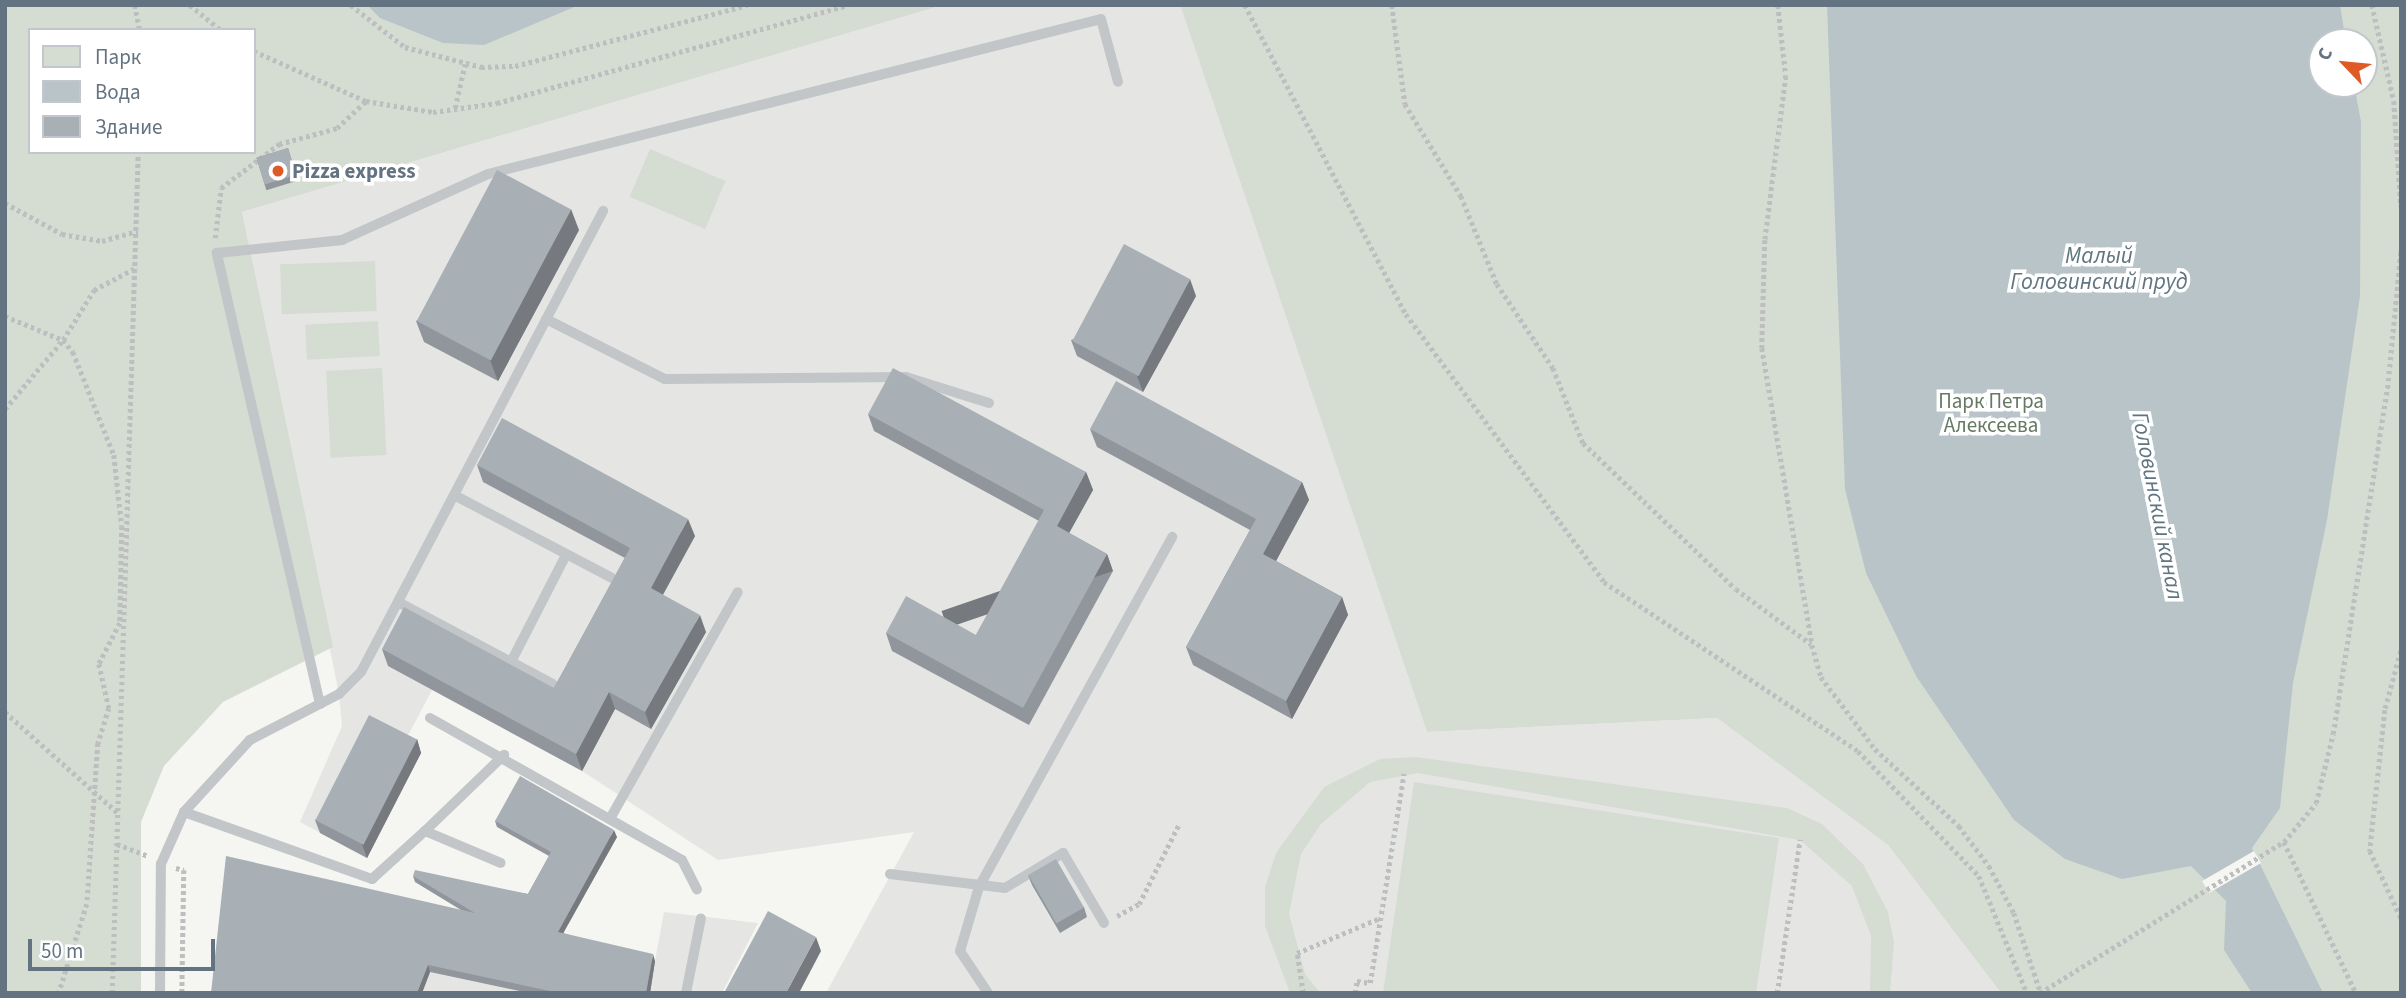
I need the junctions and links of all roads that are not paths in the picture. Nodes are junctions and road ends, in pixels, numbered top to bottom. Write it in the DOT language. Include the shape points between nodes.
graph roads {
  1 [pos="1118,82"];
  2 [pos="603,211"];
  3 [pos="546,319"];
  4 [pos="989,403"];
  5 [pos="454,495"];
  6 [pos="1172,537"];
  7 [pos="566,555"];
  8 [pos="612,578"];
  9 [pos="738,592"];
  10 [pos="398,602"];
  11 [pos="512,662"];
  12 [pos="553,684"];
  13 [pos="320,704"];
  14 [pos="430,718"];
  15 [pos="504,755"];
  16 [pos="184,812"];
  17 [pos="611,817"];
  18 [pos="425,831"];
  19 [pos="501,863"];
  20 [pos="890,874"];
  21 [pos="979,887"];
  22 [pos="697,890"];
  23 [pos="701,918"];
  24 [pos="1104,923"];
  25 [pos="160,993"];
  26 [pos="686,993"];
  27 [pos="988,993"];
  1 -- 13 [label="lane" via="1101,19 488,174 342,240 217,253"];
  2 -- 3 [label="lane"];
  3 -- 4 [label="lane" via="665,379 906,377"];
  3 -- 5 [label="lane"];
  5 -- 7 [label="lane"];
  5 -- 10 [label="lane"];
  6 -- 21 [label="lane"];
  7 -- 8 [label="lane"];
  7 -- 11 [label="lane"];
  9 -- 17 [label="lane"];
  10 -- 11 [label="lane"];
  10 -- 13 [label="lane" via="361,673"];
  11 -- 12 [label="lane"];
  13 -- 16 [label="lane" via="250,740"];
  14 -- 15 [label="lane"];
  15 -- 17 [label="lane"];
  15 -- 18 [label="lane"];
  16 -- 18 [label="lane" via="372,879"];
  16 -- 25 [label="lane" via="161,864"];
  17 -- 22 [label="lane" via="682,860"];
  18 -- 19 [label="lane"];
  20 -- 21 [label="lane"];
  21 -- 24 [label="lane" via="1005,888 1063,853"];
  21 -- 27 [label="lane" via="960,951"];
  23 -- 26 [label="lane"];
}
